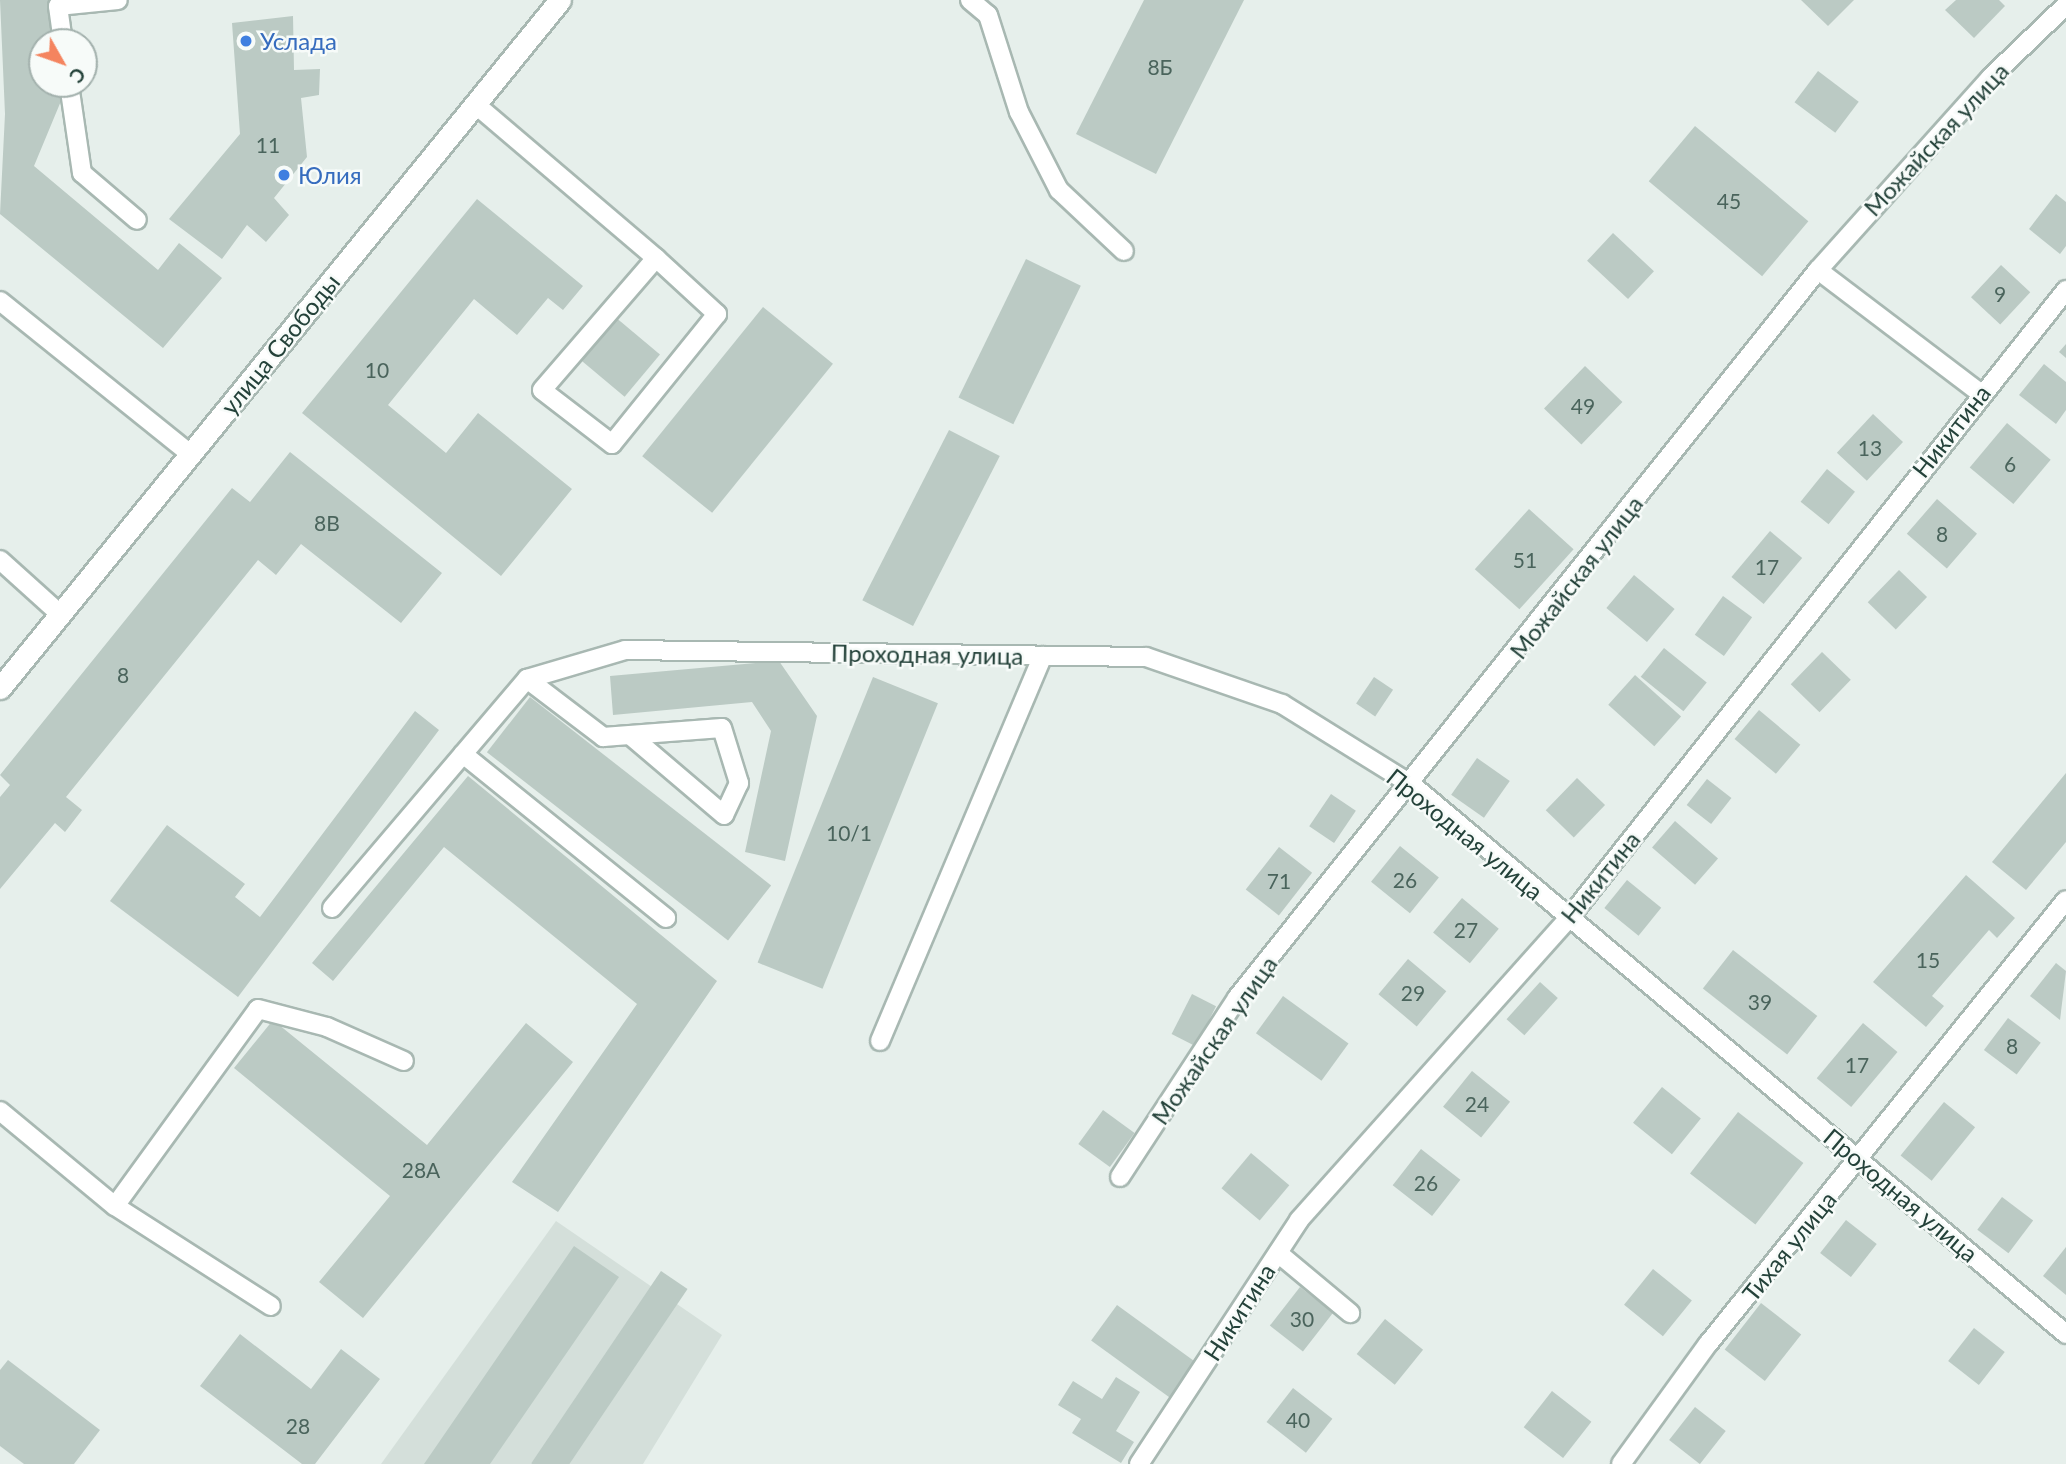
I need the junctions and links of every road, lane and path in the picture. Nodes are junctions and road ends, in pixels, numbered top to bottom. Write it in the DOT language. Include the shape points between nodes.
graph roads {
  1 [pos="118,0"];
  2 [pos="560,0"];
  3 [pos="970,0"];
  4 [pos="58,3"];
  5 [pos="2066,5"];
  6 [pos="61,28"];
  7 [pos="71,98"];
  8 [pos="475,104"];
  9 [pos="137,220"];
  10 [pos="1124,251"];
  11 [pos="656,258"];
  12 [pos="1818,271"];
  13 [pos="2066,290"];
  14 [pos="0,301"];
  15 [pos="1980,393"];
  16 [pos="190,454"];
  17 [pos="0,560"];
  18 [pos="60,614"];
  19 [pos="1043,656"];
  20 [pos="527,679"];
  21 [pos="0,688"];
  22 [pos="630,735"];
  23 [pos="463,754"];
  24 [pos="1412,785"];
  25 [pos="2066,900"];
  26 [pos="332,908"];
  27 [pos="666,918"];
  28 [pos="1569,918"];
  29 [pos="880,1041"];
  30 [pos="404,1061"];
  31 [pos="0,1111"];
  32 [pos="1859,1159"];
  33 [pos="1120,1177"];
  34 [pos="115,1206"];
  35 [pos="1278,1253"];
  36 [pos="271,1306"];
  37 [pos="1350,1313"];
  38 [pos="2066,1334"];
  39 [pos="1139,1464"];
  40 [pos="1621,1464"];
  1 -- 4 [label="lane"];
  2 -- 8 [label="street, улица Свободы"];
  3 -- 10 [label="lane" via="988,15 1019,112 1059,190"];
  4 -- 6 [label="lane"];
  5 -- 12 [label="lane, Можайская улица" via="1990,78"];
  7 -- 9 [label="lane" via="82,173"];
  8 -- 11 [label="lane"];
  8 -- 16 [label="street, улица Свободы"];
  11 -- 11 [label="lane" via="717,314 612,443 542,390"];
  12 -- 15 [label="lane"];
  12 -- 24 [label="lane, Можайская улица"];
  13 -- 15 [label="lane, Никитина"];
  14 -- 16 [label="lane"];
  15 -- 28 [label="lane, Никитина"];
  16 -- 18 [label="street, улица Свободы"];
  17 -- 18 [label="lane"];
  18 -- 21 [label="street, улица Свободы"];
  19 -- 20 [label="lane, Проходная улица" via="625,650"];
  19 -- 24 [label="lane, Проходная улица" via="1146,657 1282,704"];
  19 -- 29 [label="lane"];
  20 -- 22 [label="lane" via="603,737"];
  20 -- 23 [label="lane"];
  22 -- 22 [label="lane" via="722,728 739,783 724,815"];
  23 -- 26 [label="lane"];
  23 -- 27 [label="lane"];
  24 -- 28 [label="lane, Проходная улица"];
  24 -- 33 [label="lane, Можайская улица" via="1237,999"];
  25 -- 32 [label="lane, Тихая улица"];
  28 -- 32 [label="lane, Проходная улица"];
  28 -- 35 [label="lane, Никитина" via="1299,1220"];
  30 -- 34 [label="lane" via="327,1027 258,1009"];
  31 -- 34 [label="lane"];
  32 -- 38 [label="lane, Проходная улица"];
  32 -- 40 [label="lane, Тихая улица" via="1709,1343"];
  34 -- 36 [label="lane"];
  35 -- 37 [label="lane"];
  35 -- 39 [label="lane, Никитина"];
}
